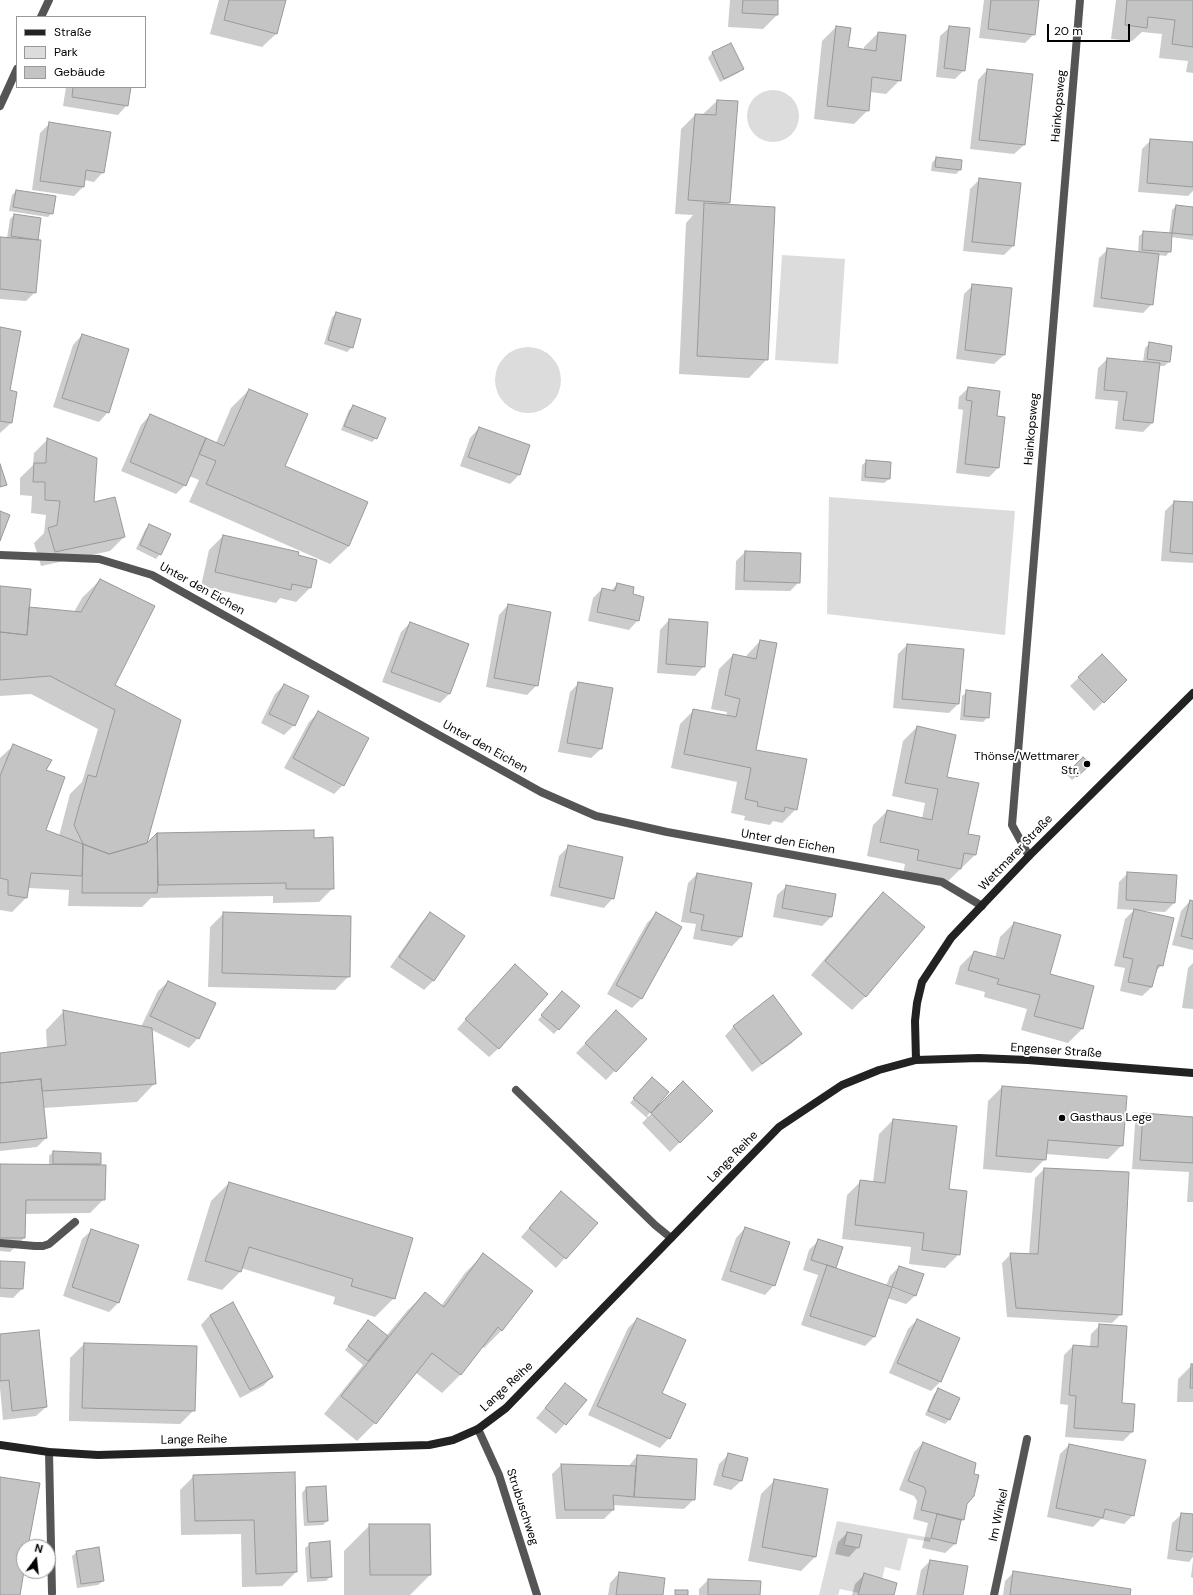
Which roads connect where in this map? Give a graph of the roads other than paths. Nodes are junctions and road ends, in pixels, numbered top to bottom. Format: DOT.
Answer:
graph roads {
  1 [pos="49,0"];
  2 [pos="1080,0"];
  3 [pos="42,16"];
  4 [pos="16,71"];
  5 [pos="0,106"];
  6 [pos="0,555"];
  7 [pos="1193,693"];
  8 [pos="1029,856"];
  9 [pos="982,906"];
  10 [pos="916,1060"];
  11 [pos="1193,1073"];
  12 [pos="516,1090"];
  13 [pos="75,1222"];
  14 [pos="670,1238"];
  15 [pos="0,1243"];
  16 [pos="478,1429"];
  17 [pos="1027,1439"];
  18 [pos="0,1445"];
  19 [pos="49,1452"];
  20 [pos="52,1593"];
  21 [pos="538,1595"];
  22 [pos="994,1595"];
  1 -- 3 [label="street"];
  2 -- 8 [label="street, Hainkopsweg"];
  4 -- 5 [label="street"];
  6 -- 9 [label="street, Unter den Eichen"];
  7 -- 8 [label="street, Wettmarer Straße"];
  8 -- 9 [label="street, Wettmarer Straße"];
  9 -- 10 [label="street, Wettmarer Straße"];
  10 -- 11 [label="street, Engenser Straße"];
  10 -- 14 [label="street, Lange Reihe"];
  12 -- 14 [label="street"];
  13 -- 15 [label="street"];
  14 -- 16 [label="street, Lange Reihe"];
  16 -- 19 [label="street, Lange Reihe"];
  16 -- 21 [label="street, Strubuschweg"];
  17 -- 22 [label="street, Im Winkel"];
  18 -- 19 [label="street, Lange Reihe"];
  19 -- 20 [label="street"];
}
